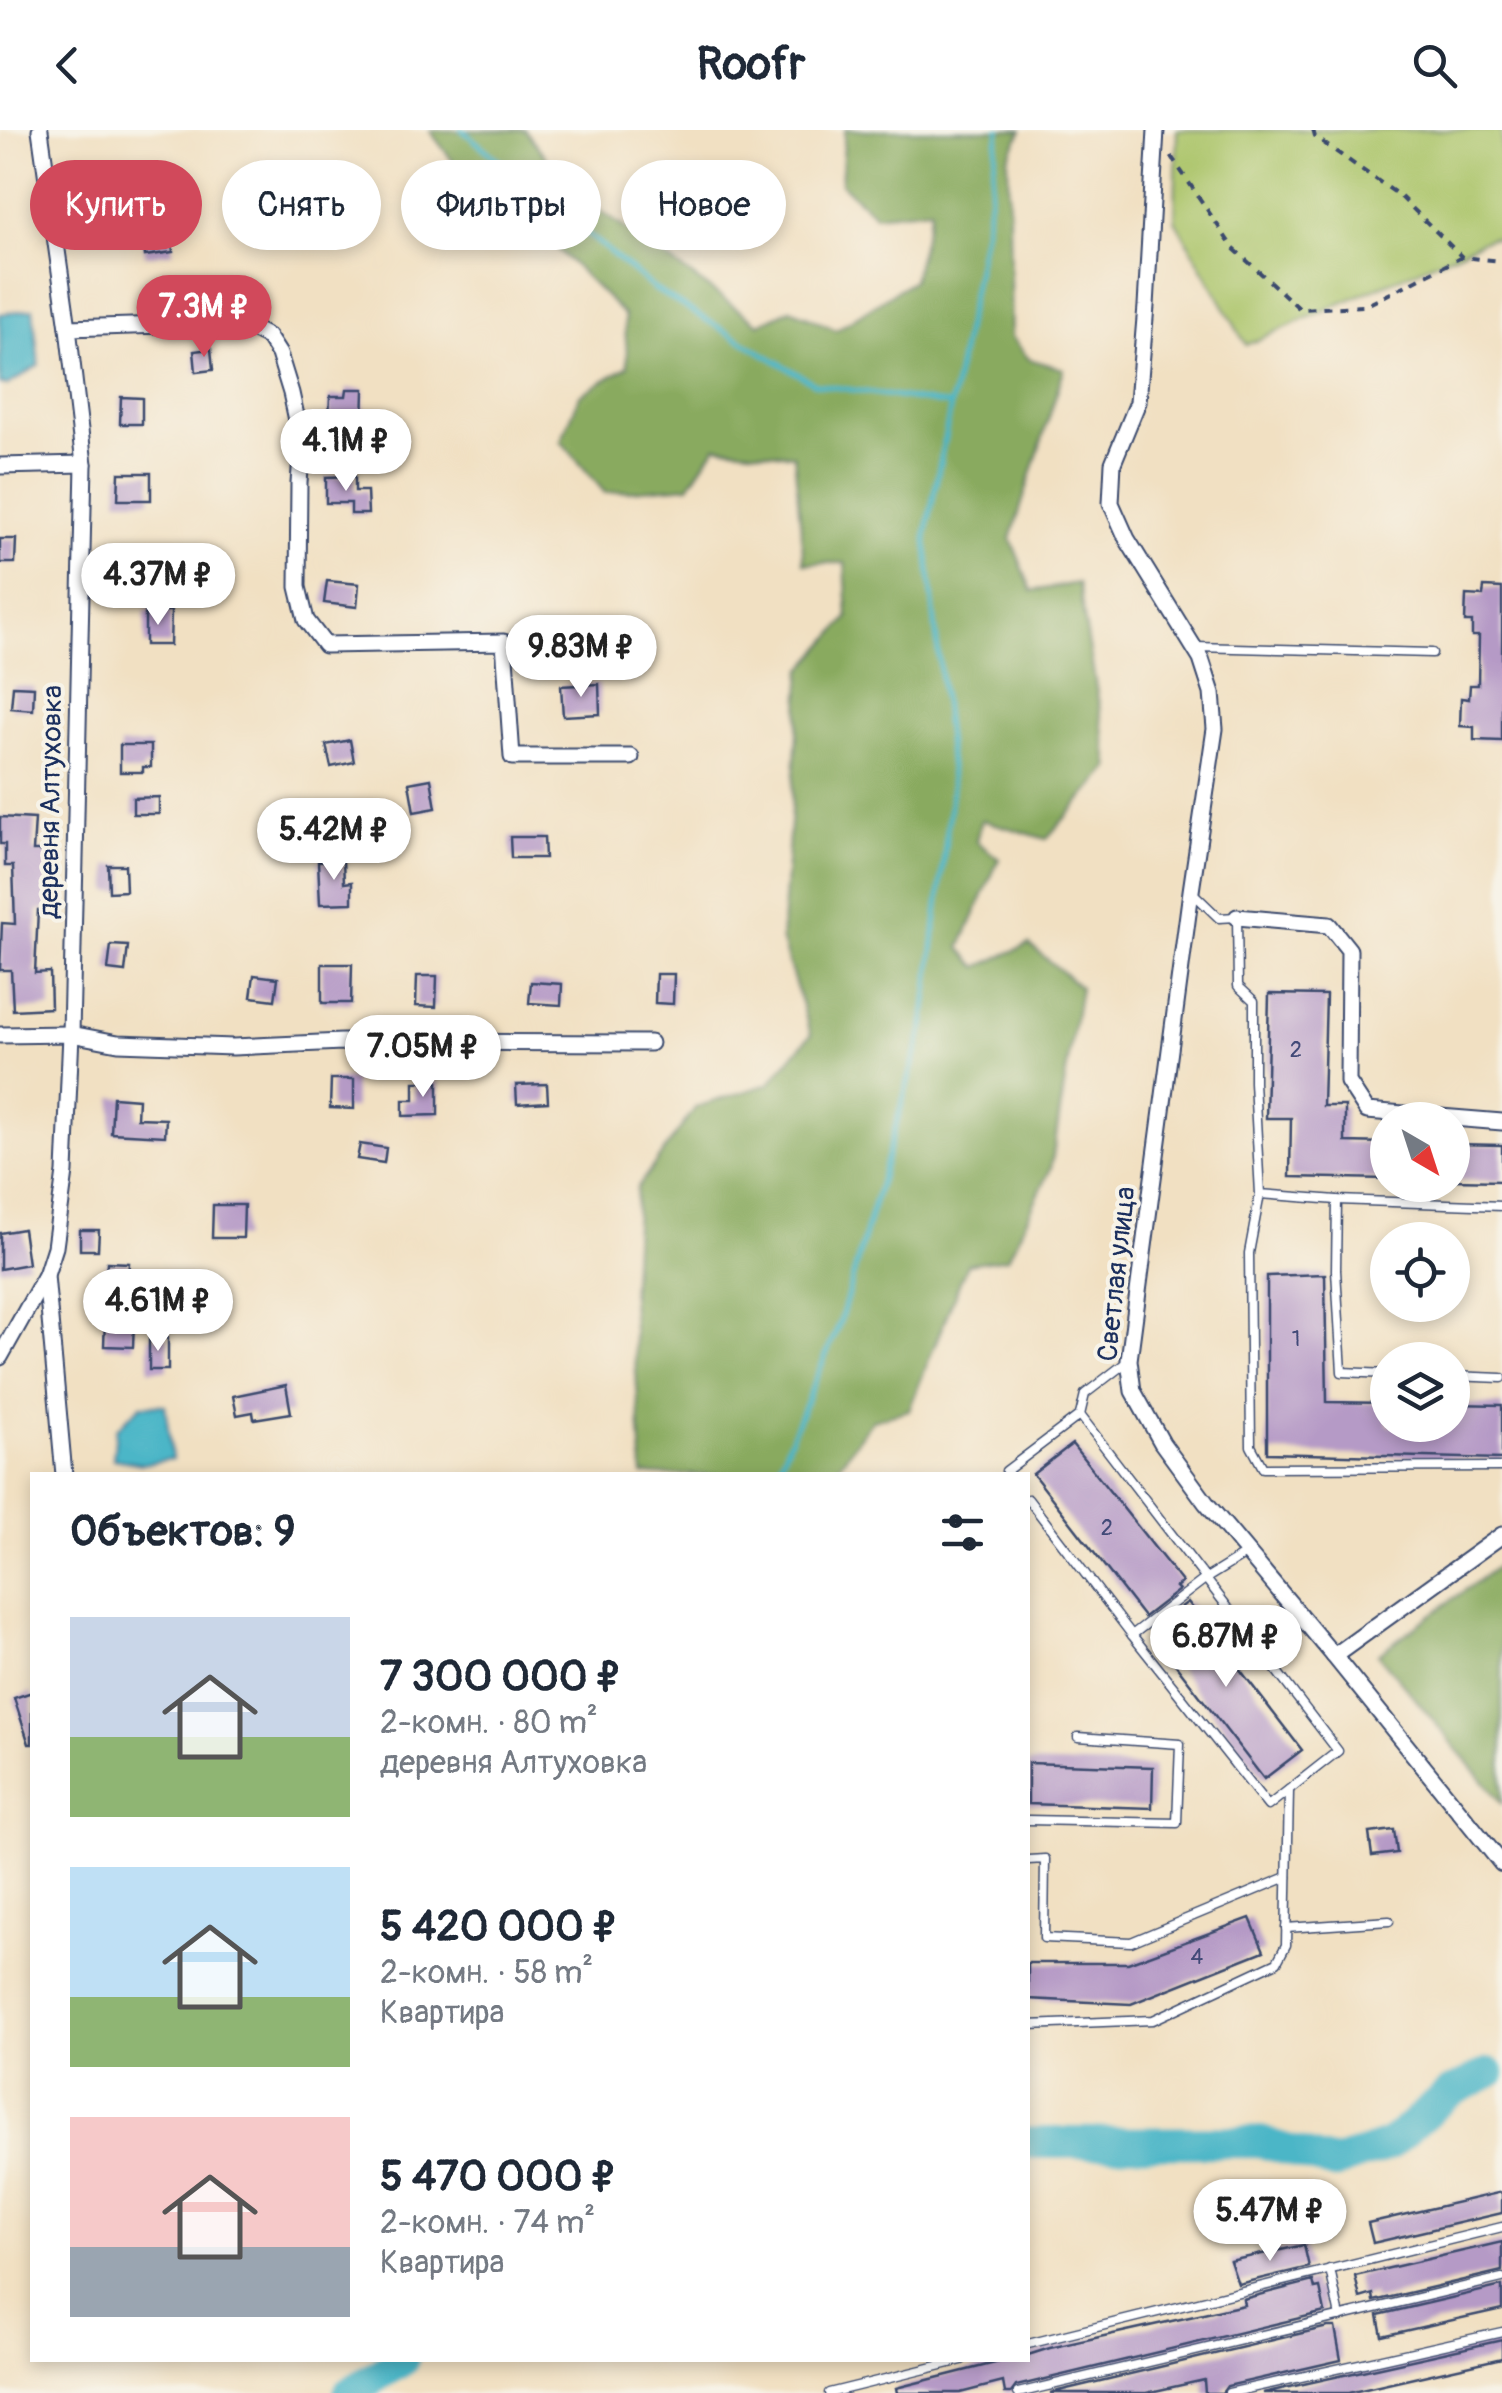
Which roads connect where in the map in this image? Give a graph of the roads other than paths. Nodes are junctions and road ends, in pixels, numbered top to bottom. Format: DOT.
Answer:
graph roads {
  1 [pos="40,130"];
  2 [pos="1156,131"];
  3 [pos="68,328"];
  4 [pos="84,464"];
  5 [pos="0,466"];
  6 [pos="1195,647"];
  7 [pos="1432,654"];
  8 [pos="632,757"];
  9 [pos="1191,892"];
  10 [pos="1237,917"];
  11 [pos="71,1034"];
  12 [pos="0,1035"];
  13 [pos="650,1043"];
  14 [pos="1502,1122"];
  15 [pos="1260,1194"];
  16 [pos="1337,1200"];
  17 [pos="1502,1206"];
  18 [pos="46,1275"];
  19 [pos="0,1357"];
  20 [pos="1128,1360"];
  21 [pos="1370,1373"];
  22 [pos="1470,1377"];
  23 [pos="1502,1378"];
  24 [pos="1080,1415"];
  25 [pos="1502,1467"];
  26 [pos="64,1472"];
  27 [pos="1009,1472"];
  28 [pos="1030,1502"];
  29 [pos="1502,1534"];
  30 [pos="1246,1554"];
  31 [pos="1205,1579"];
  32 [pos="1132,1634"];
  33 [pos="1334,1656"];
  34 [pos="1078,1737"];
  35 [pos="1289,1790"];
  36 [pos="1030,1820"];
  37 [pos="1030,1860"];
  38 [pos="1502,1864"];
  39 [pos="1287,1878"];
  40 [pos="1389,1920"];
  41 [pos="1286,1928"];
  42 [pos="1030,2025"];
  43 [pos="1502,2227"];
  44 [pos="1330,2269"];
  45 [pos="1502,2278"];
  46 [pos="1340,2316"];
  47 [pos="1502,2332"];
  48 [pos="1030,2344"];
  49 [pos="954,2362"];
  50 [pos="829,2393"];
  51 [pos="1018,2393"];
  52 [pos="1230,2393"];
  1 -- 3 [label="street, деревня Алтуховка"];
  2 -- 6 [label="street, Светлая улица"];
  3 -- 4 [label="street, деревня Алтуховка"];
  3 -- 8 [label="street"];
  4 -- 5 [label="street"];
  4 -- 11 [label="street, деревня Алтуховка"];
  6 -- 7 [label="lane"];
  6 -- 9 [label="street, Светлая улица"];
  9 -- 10 [label="lane"];
  9 -- 20 [label="street, Светлая улица"];
  10 -- 14 [label="street"];
  10 -- 15 [label="lane"];
  11 -- 12 [label="street"];
  11 -- 13 [label="street"];
  11 -- 18 [label="street, деревня Алтуховка"];
  15 -- 16 [label="lane"];
  15 -- 25 [label="lane"];
  16 -- 17 [label="lane"];
  16 -- 21 [label="lane"];
  18 -- 19 [label="street"];
  18 -- 26 [label="street, деревня Алтуховка"];
  20 -- 24 [label="lane"];
  20 -- 30 [label="street, Светлая улица"];
  22 -- 23 [label="lane"];
  24 -- 27 [label="lane"];
  24 -- 31 [label="lane"];
  28 -- 32 [label="lane"];
  29 -- 33 [label="street"];
  30 -- 31 [label="lane"];
  30 -- 33 [label="street, Светлая улица"];
  31 -- 32 [label="lane"];
  31 -- 35 [label="lane"];
  32 -- 35 [label="lane"];
  33 -- 38 [label="street, Светлая улица"];
  34 -- 36 [label="lane"];
  35 -- 39 [label="lane"];
  37 -- 39 [label="lane"];
  39 -- 41 [label="lane"];
  40 -- 41 [label="lane"];
  41 -- 42 [label="lane"];
  43 -- 44 [label="lane"];
  44 -- 46 [label="lane"];
  44 -- 48 [label="lane"];
  45 -- 46 [label="lane"];
  46 -- 51 [label="lane"];
  47 -- 52 [label="lane"];
  49 -- 50 [label="lane"];
}
